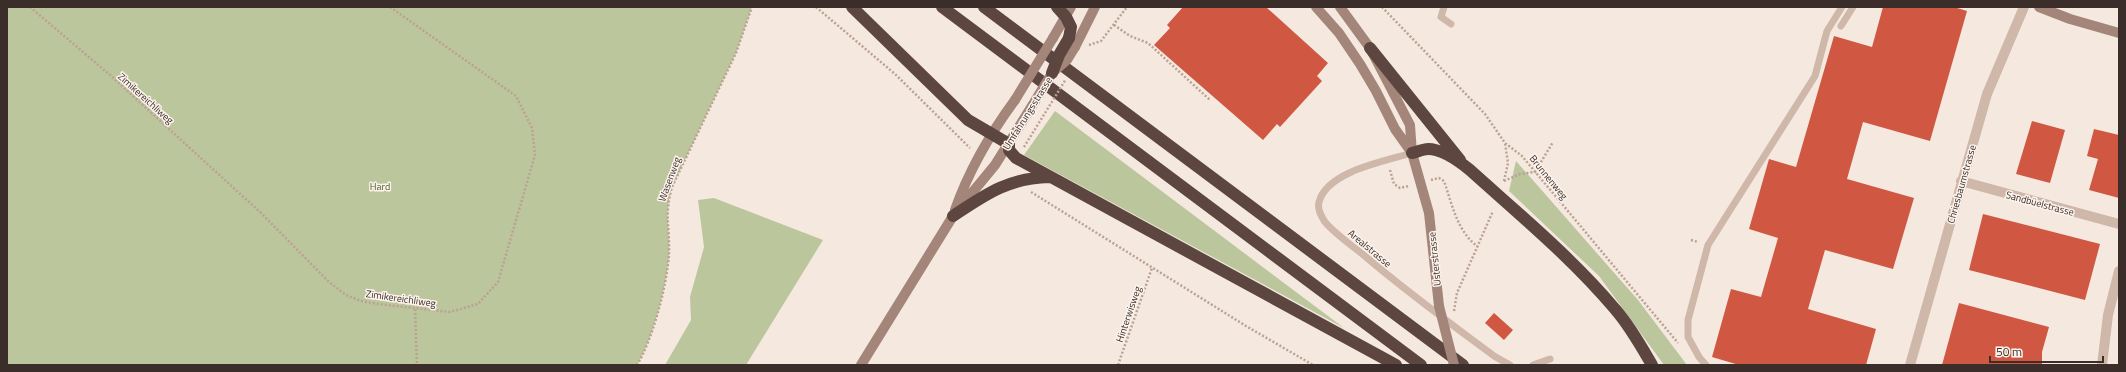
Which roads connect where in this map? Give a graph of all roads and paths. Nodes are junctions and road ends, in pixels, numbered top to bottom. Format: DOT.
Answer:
graph roads {
  1 [pos="30,7"];
  2 [pos="390,7"];
  3 [pos="752,7"];
  4 [pos="816,7"];
  5 [pos="852,7"];
  6 [pos="942,7"];
  7 [pos="984,7"];
  8 [pos="1057,7"];
  9 [pos="1095,7"];
  10 [pos="1127,7"];
  11 [pos="1316,7"];
  12 [pos="1340,7"];
  13 [pos="1382,7"];
  14 [pos="1444,7"];
  15 [pos="1842,7"];
  16 [pos="1853,7"];
  17 [pos="2024,7"];
  18 [pos="2039,7"];
  19 [pos="2060,11"];
  20 [pos="1068,12"];
  21 [pos="1451,24"];
  22 [pos="1114,25"];
  23 [pos="1841,26"];
  24 [pos="2119,33"];
  25 [pos="1072,42"];
  26 [pos="1086,48"];
  27 [pos="1370,48"];
  28 [pos="1052,73"];
  29 [pos="1068,76"];
  30 [pos="1210,100"];
  31 [pos="1044,113"];
  32 [pos="992,133"];
  33 [pos="1553,142"];
  34 [pos="1505,143"];
  35 [pos="1009,144"];
  36 [pos="1412,153"];
  37 [pos="979,157"];
  38 [pos="1464,165"];
  39 [pos="1535,172"];
  40 [pos="1050,177"];
  41 [pos="1439,178"];
  42 [pos="1961,181"];
  43 [pos="1028,190"];
  44 [pos="1493,211"];
  45 [pos="953,216"];
  46 [pos="2119,224"];
  47 [pos="1477,246"];
  48 [pos="1152,268"];
  49 [pos="2119,271"];
  50 [pos="415,309"];
  51 [pos="1454,319"];
  52 [pos="1682,348"];
  53 [pos="1550,359"];
  54 [pos="417,365"];
  55 [pos="636,365"];
  56 [pos="861,365"];
  57 [pos="1118,365"];
  58 [pos="1313,365"];
  59 [pos="1396,365"];
  60 [pos="1421,365"];
  61 [pos="1454,365"];
  62 [pos="1463,365"];
  63 [pos="1510,365"];
  64 [pos="1533,365"];
  65 [pos="1652,365"];
  66 [pos="1706,365"];
  67 [pos="1910,365"];
  68 [pos="2102,365"];
  1 -- 50 [label="path, Zimikereichliweg"];
  2 -- 50 [label="path, Zimikereichliweg"];
  3 -- 55 [label="path, Wasenweg"];
  4 -- 37 [label="path"];
  5 -- 32 [label="highway"];
  6 -- 60 [label="highway"];
  7 -- 62 [label="highway"];
  8 -- 20 [label="highway"];
  9 -- 25 [label="main road"];
  10 -- 22 [label="path"];
  11 -- 36 [label="main road, Usterstrasse"];
  12 -- 27 [label="main road, Usterstrasse"];
  13 -- 34 [label="path, Brunnenweg"];
  14 -- 21 [label="lane"];
  15 -- 66 [label="lane"];
  16 -- 23 [label="lane"];
  17 -- 42 [label="street, Chriesbaumstrasse"];
  18 -- 19 [label="main road"];
  19 -- 24 [label="main road"];
  20 -- 25 [label="highway"];
  20 -- 32 [label="main road, Umfahrungsstrasse, bridge"];
  22 -- 26 [label="path"];
  22 -- 30 [label="path"];
  25 -- 28 [label="highway, bridge"];
  27 -- 36 [label="main road, Usterstrasse"];
  27 -- 38 [label="highway"];
  28 -- 35 [label="main road, Umfahrungsstrasse, bridge"];
  29 -- 31 [label="path, bridge"];
  32 -- 35 [label="highway"];
  32 -- 37 [label="main road, Umfahrungsstrasse"];
  33 -- 39 [label="path"];
  34 -- 39 [label="path, Brunnenweg"];
  34 -- 39 [label="path"];
  35 -- 40 [label="highway"];
  35 -- 45 [label="main road, Umfahrungsstrasse"];
  36 -- 38 [label="highway"];
  36 -- 61 [label="main road, Usterstrasse, bridge"];
  36 -- 63 [label="lane, Arealstrasse"];
  37 -- 45 [label="main road, Umfahrungsstrasse"];
  38 -- 65 [label="highway"];
  39 -- 52 [label="path, Brunnenweg"];
  40 -- 45 [label="highway"];
  40 -- 59 [label="highway"];
  41 -- 47 [label="path"];
  42 -- 46 [label="street, Sandbüelstrasse"];
  42 -- 67 [label="street, Chriesbaumstrasse"];
  43 -- 48 [label="path"];
  44 -- 47 [label="path"];
  45 -- 56 [label="main road, Umfahrungsstrasse"];
  47 -- 51 [label="path"];
  48 -- 57 [label="path, Hinterwisweg"];
  48 -- 58 [label="path"];
  49 -- 68 [label="street"];
  50 -- 54 [label="path"];
  53 -- 64 [label="lane"];
}
